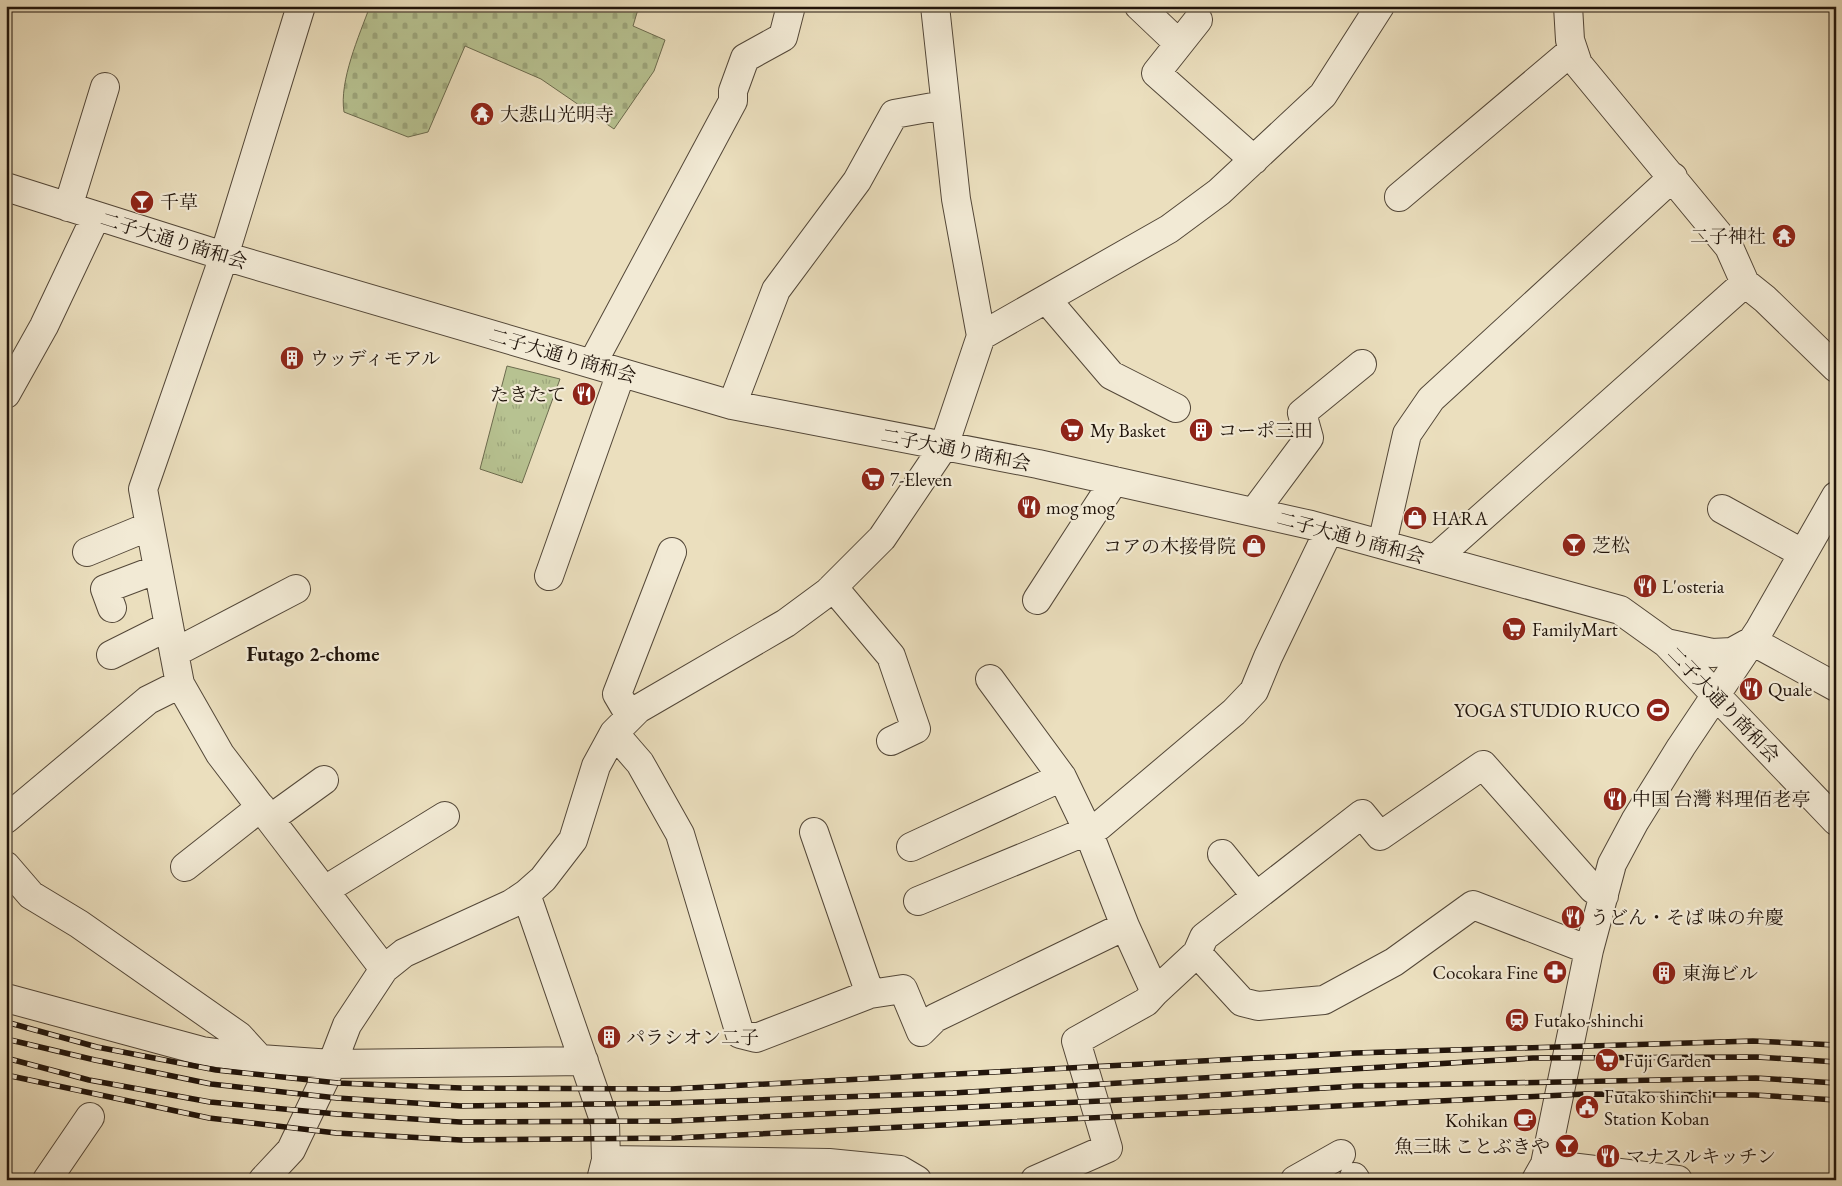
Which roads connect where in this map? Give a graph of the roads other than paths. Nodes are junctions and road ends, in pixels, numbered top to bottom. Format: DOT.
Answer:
graph roads {
  1 [pos="301,6"];
  2 [pos="791,6"];
  3 [pos="935,6"];
  4 [pos="1139,6"];
  5 [pos="1380,6"];
  6 [pos="1568,6"];
  7 [pos="1198,20"];
  8 [pos="1179,44"];
  9 [pos="1573,50"];
  10 [pos="105,87"];
  11 [pos="944,105"];
  12 [pos="1254,160"];
  13 [pos="1673,177"];
  14 [pos="6,188"];
  15 [pos="1399,196"];
  16 [pos="68,207"];
  17 [pos="96,216"];
  18 [pos="224,256"];
  19 [pos="1745,283"];
  20 [pos="1047,300"];
  21 [pos="981,336"];
  22 [pos="592,364"];
  23 [pos="1362,364"];
  24 [pos="1836,368"];
  25 [pos="621,373"];
  26 [pos="6,394"];
  27 [pos="732,406"];
  28 [pos="1176,408"];
  29 [pos="944,446"];
  30 [pos="1114,482"];
  31 [pos="1836,496"];
  32 [pos="1722,509"];
  33 [pos="1254,512"];
  34 [pos="150,526"];
  35 [pos="1329,530"];
  36 [pos="1382,544"];
  37 [pos="87,552"];
  38 [pos="672,552"];
  39 [pos="1802,553"];
  40 [pos="1435,559"];
  41 [pos="158,569"];
  42 [pos="548,576"];
  43 [pos="833,587"];
  44 [pos="296,589"];
  45 [pos="1037,600"];
  46 [pos="112,608"];
  47 [pos="169,626"];
  48 [pos="1752,641"];
  49 [pos="1666,643"];
  50 [pos="174,653"];
  51 [pos="112,654"];
  52 [pos="990,680"];
  53 [pos="180,684"];
  54 [pos="1836,687"];
  55 [pos="1716,695"];
  56 [pos="622,724"];
  57 [pos="891,741"];
  58 [pos="1062,777"];
  59 [pos="324,780"];
  60 [pos="265,813"];
  61 [pos="445,816"];
  62 [pos="6,819"];
  63 [pos="1836,821"];
  64 [pos="1088,831"];
  65 [pos="814,832"];
  66 [pos="911,847"];
  67 [pos="1222,854"];
  68 [pos="6,866"];
  69 [pos="185,866"];
  70 [pos="325,890"];
  71 [pos="526,894"];
  72 [pos="1256,896"];
  73 [pos="1604,896"];
  74 [pos="918,901"];
  75 [pos="1125,926"];
  76 [pos="1589,950"];
  77 [pos="1197,953"];
  78 [pos="384,969"];
  79 [pos="1155,992"];
  80 [pos="870,994"];
  81 [pos="6,998"];
  82 [pos="260,1059"];
  83 [pos="584,1061"];
  84 [pos="332,1064"];
  85 [pos="90,1117"];
  86 [pos="1341,1154"];
  87 [pos="603,1170"];
  88 [pos="1541,1172"];
  89 [pos="47,1180"];
  90 [pos="263,1180"];
  91 [pos="917,1180"];
  92 [pos="1035,1180"];
  93 [pos="1295,1180"];
  94 [pos="1678,1180"];
  1 -- 18 [label="street"];
  2 -- 22 [label="street"];
  3 -- 11 [label="street"];
  4 -- 8 [label="street"];
  5 -- 12 [label="street"];
  6 -- 9 [label="street"];
  7 -- 8 [label="street"];
  8 -- 12 [label="street"];
  9 -- 13 [label="street"];
  9 -- 15 [label="street"];
  10 -- 16 [label="street"];
  11 -- 21 [label="street"];
  11 -- 27 [label="street"];
  12 -- 20 [label="street"];
  13 -- 19 [label="street"];
  13 -- 36 [label="street"];
  14 -- 16 [label="street, 二子大通り商和会"];
  16 -- 17 [label="street, 二子大通り商和会"];
  17 -- 18 [label="street, 二子大通り商和会"];
  17 -- 26 [label="street"];
  18 -- 22 [label="street, 二子大通り商和会"];
  18 -- 34 [label="street"];
  19 -- 24 [label="street"];
  19 -- 40 [label="street"];
  20 -- 21 [label="street"];
  20 -- 28 [label="street"];
  21 -- 29 [label="street"];
  22 -- 25 [label="street, 二子大通り商和会"];
  23 -- 33 [label="street"];
  25 -- 27 [label="street, 二子大通り商和会"];
  25 -- 42 [label="street"];
  27 -- 29 [label="street, 二子大通り商和会"];
  29 -- 30 [label="street, 二子大通り商和会"];
  29 -- 43 [label="street"];
  30 -- 33 [label="street, 二子大通り商和会"];
  30 -- 45 [label="street"];
  31 -- 39 [label="street"];
  32 -- 39 [label="street"];
  33 -- 35 [label="street, 二子大通り商和会"];
  34 -- 37 [label="street"];
  34 -- 41 [label="street"];
  35 -- 36 [label="street, 二子大通り商和会"];
  35 -- 64 [label="street"];
  36 -- 40 [label="street, 二子大通り商和会"];
  38 -- 56 [label="street"];
  39 -- 48 [label="street"];
  40 -- 49 [label="street, 二子大通り商和会"];
  41 -- 46 [label="street"];
  41 -- 47 [label="street"];
  43 -- 56 [label="street"];
  43 -- 57 [label="street"];
  44 -- 50 [label="street"];
  47 -- 50 [label="street"];
  47 -- 51 [label="street"];
  48 -- 49 [label="street"];
  48 -- 54 [label="street"];
  48 -- 55 [label="street"];
  49 -- 55 [label="street, 二子大通り商和会"];
  50 -- 53 [label="street"];
  52 -- 58 [label="street"];
  53 -- 60 [label="street"];
  53 -- 62 [label="street"];
  55 -- 63 [label="street, 二子大通り商和会"];
  55 -- 73 [label="street"];
  56 -- 71 [label="street"];
  56 -- 80 [label="street"];
  58 -- 64 [label="street"];
  58 -- 66 [label="street"];
  59 -- 60 [label="street"];
  60 -- 69 [label="street"];
  60 -- 70 [label="street"];
  61 -- 70 [label="street"];
  64 -- 74 [label="street"];
  64 -- 75 [label="street"];
  65 -- 80 [label="street"];
  67 -- 72 [label="street"];
  68 -- 82 [label="street"];
  70 -- 78 [label="street"];
  71 -- 78 [label="street"];
  71 -- 83 [label="street"];
  72 -- 73 [label="street"];
  72 -- 77 [label="street"];
  73 -- 76 [label="street"];
  75 -- 79 [label="street"];
  75 -- 80 [label="street"];
  76 -- 77 [label="street"];
  76 -- 88 [label="street"];
  77 -- 79 [label="street"];
  78 -- 84 [label="street"];
  79 -- 92 [label="street"];
  81 -- 82 [label="street"];
  82 -- 84 [label="street"];
  83 -- 84 [label="street"];
  83 -- 87 [label="street"];
  84 -- 90 [label="street"];
  85 -- 89 [label="street"];
  86 -- 93 [label="street"];
  87 -- 91 [label="street"];
  88 -- 94 [label="street"];
}
